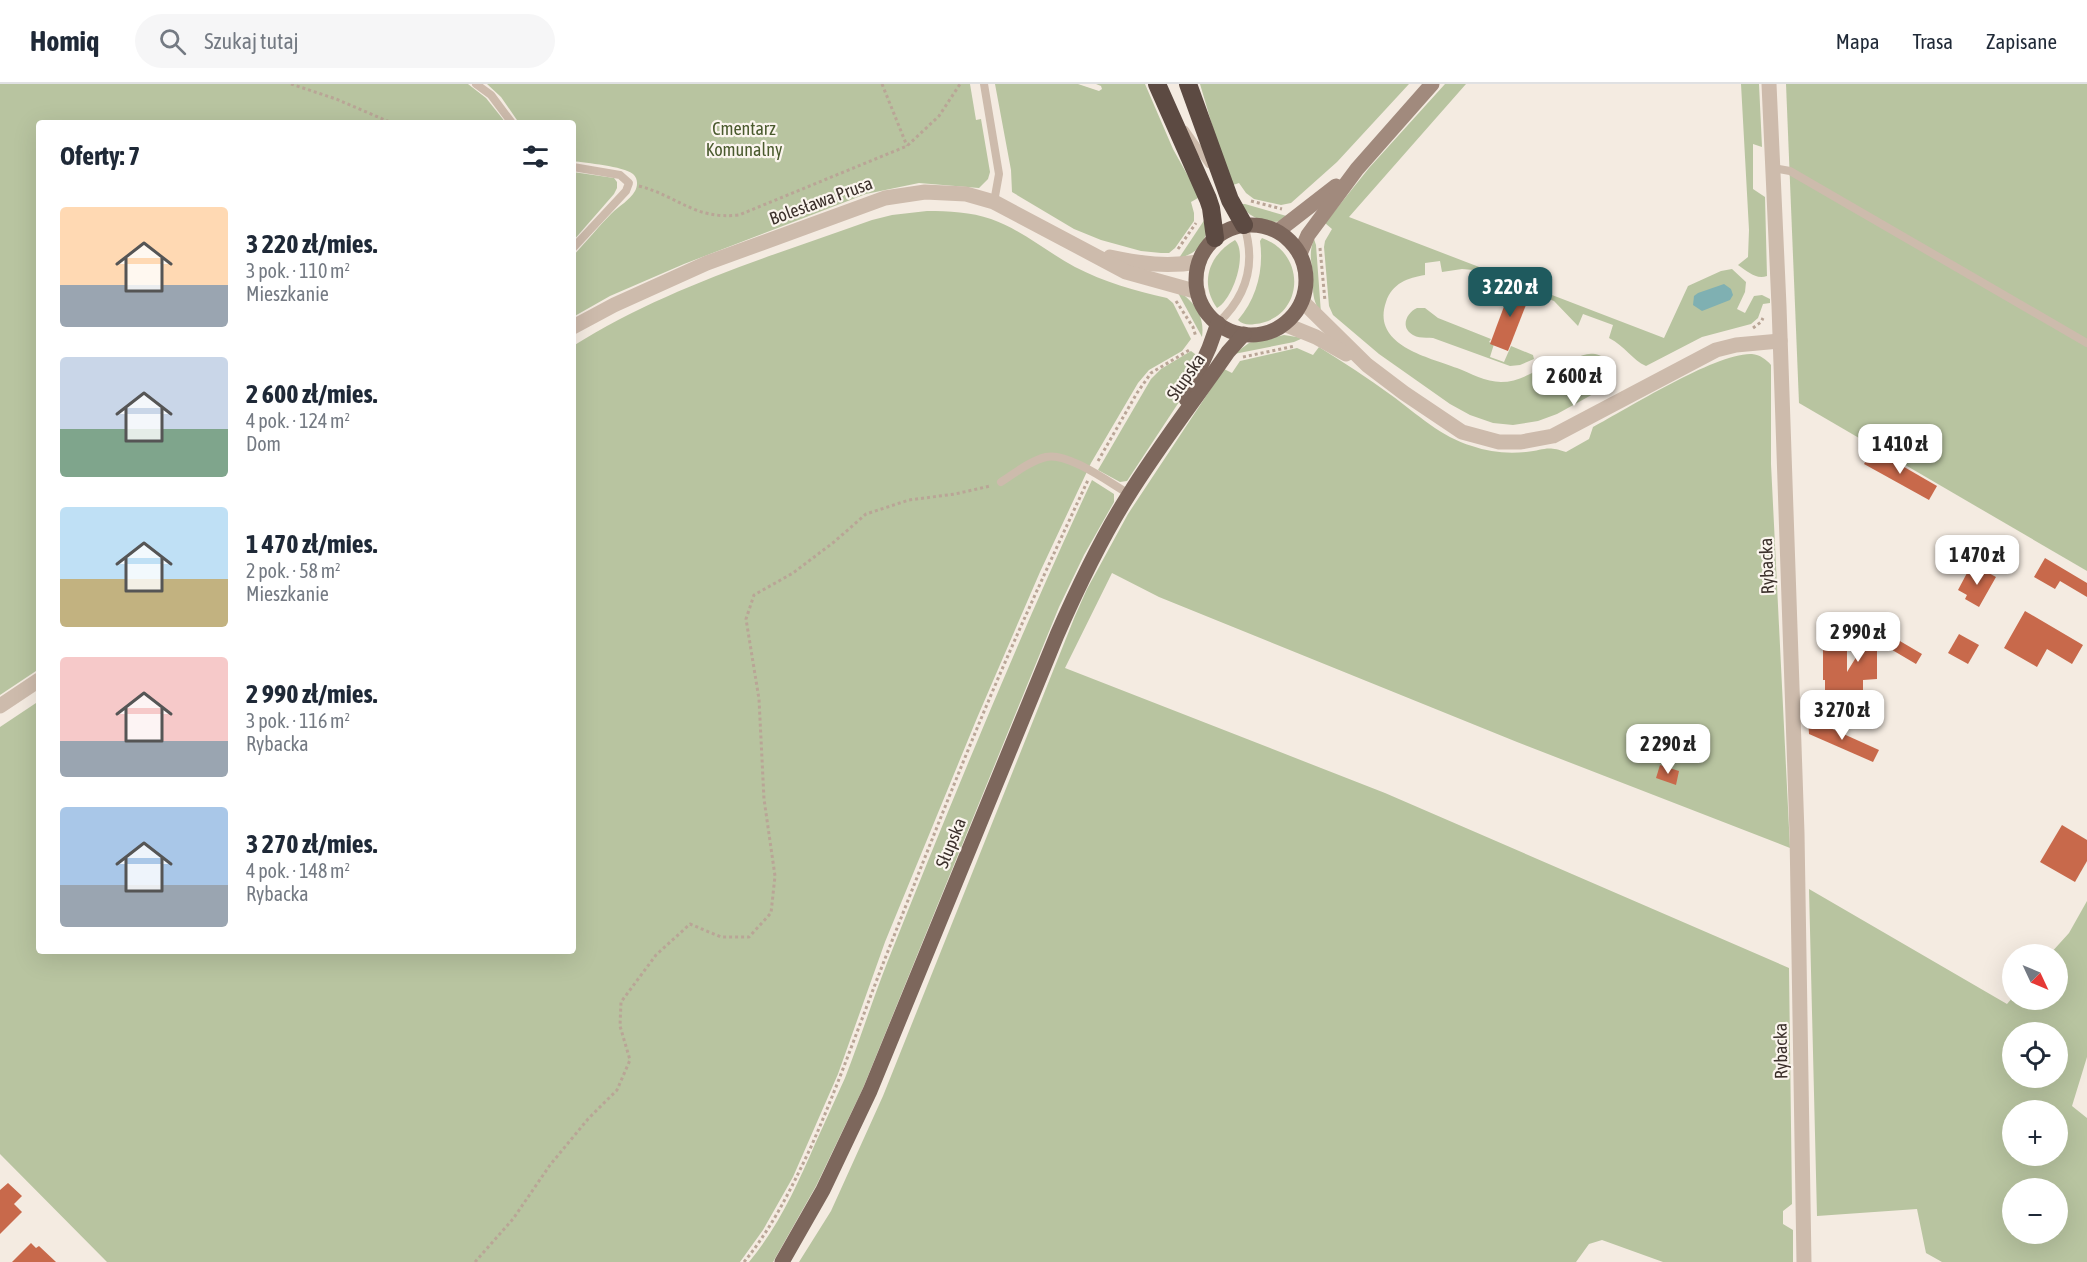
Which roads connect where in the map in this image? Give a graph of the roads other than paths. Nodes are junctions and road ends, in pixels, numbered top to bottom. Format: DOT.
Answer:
graph roads {
  1 [pos="476,84"];
  2 [pos="984,84"];
  3 [pos="1188,84"];
  4 [pos="1432,84"];
  5 [pos="1769,84"];
  6 [pos="1160,90"];
  7 [pos="510,120"];
  8 [pos="576,168"];
  9 [pos="1773,168"];
  10 [pos="1357,169"];
  11 [pos="1227,193"];
  12 [pos="994,202"];
  13 [pos="1244,225"];
  14 [pos="1278,231"];
  15 [pos="1215,238"];
  16 [pos="576,245"];
  17 [pos="1086,252"];
  18 [pos="1300,254"];
  19 [pos="1199,262"];
  20 [pos="1198,292"];
  21 [pos="1302,301"];
  22 [pos="1218,323"];
  23 [pos="1284,324"];
  24 [pos="576,325"];
  25 [pos="1244,334"];
  26 [pos="1780,341"];
  27 [pos="2087,343"];
  28 [pos="1367,365"];
  29 [pos="1163,444"];
  30 [pos="1001,482"];
  31 [pos="1129,494"];
  32 [pos="36,682"];
  33 [pos="0,706"];
  34 [pos="782,1262"];
  35 [pos="1804,1262"];
  1 -- 7 [label="lane"];
  2 -- 12 [label="lane"];
  3 -- 11 [label="highway"];
  4 -- 10 [label="main road"];
  5 -- 9 [label="street, Rybacka"];
  6 -- 11 [label="lane"];
  6 -- 15 [label="highway"];
  8 -- 16 [label="lane"];
  9 -- 26 [label="street, Rybacka"];
  9 -- 27 [label="lane"];
  10 -- 14 [label="main road"];
  10 -- 18 [label="main road"];
  11 -- 13 [label="highway"];
  12 -- 17 [label="street, Bolesława Prusa"];
  12 -- 24 [label="street, Bolesława Prusa"];
  13 -- 14 [label="main road"];
  13 -- 15 [label="main road"];
  13 -- 22 [label="lane"];
  14 -- 18 [label="main road"];
  15 -- 19 [label="main road"];
  17 -- 19 [label="street, Bolesława Prusa"];
  17 -- 20 [label="street, Bolesława Prusa"];
  18 -- 21 [label="main road"];
  19 -- 20 [label="main road"];
  20 -- 22 [label="main road"];
  21 -- 23 [label="main road"];
  21 -- 28 [label="street"];
  22 -- 25 [label="main road"];
  22 -- 29 [label="main road, Słupska"];
  23 -- 25 [label="main road"];
  23 -- 28 [label="street"];
  25 -- 29 [label="main road, Słupska"];
  26 -- 28 [label="street"];
  26 -- 35 [label="street, Rybacka"];
  29 -- 31 [label="main road, Słupska"];
  30 -- 31 [label="lane"];
  31 -- 34 [label="main road, Słupska"];
  32 -- 33 [label="street"];
}
